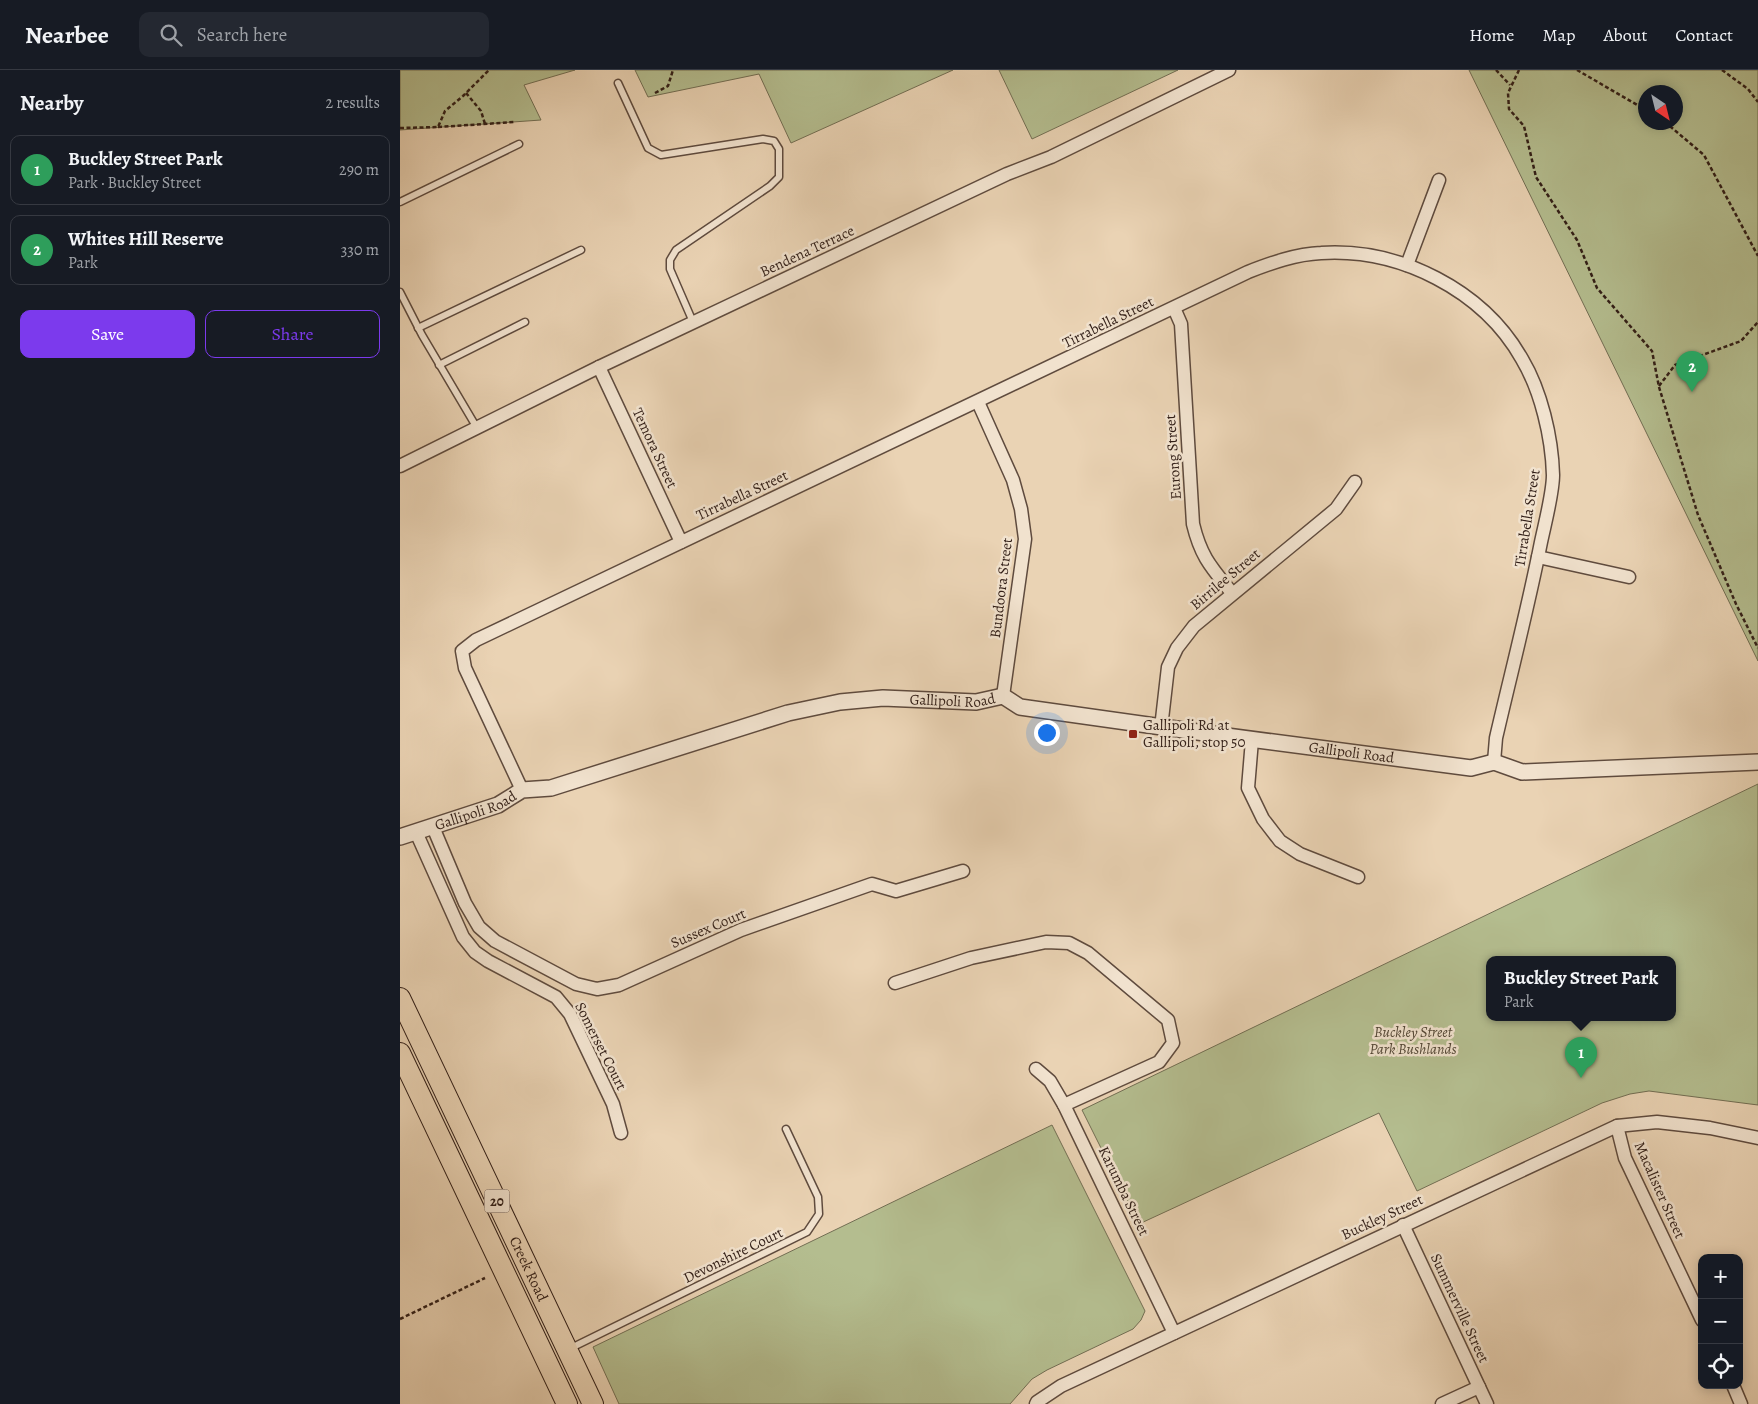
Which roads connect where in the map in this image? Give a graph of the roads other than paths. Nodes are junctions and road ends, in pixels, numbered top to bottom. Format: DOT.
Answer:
graph roads {
  1 [pos="1229,70"];
  2 [pos="618,83"];
  3 [pos="519,144"];
  4 [pos="1440,180"];
  5 [pos="400,202"];
  6 [pos="581,250"];
  7 [pos="1407,265"];
  8 [pos="400,292"];
  9 [pos="1174,308"];
  10 [pos="525,322"];
  11 [pos="693,322"];
  12 [pos="418,328"];
  13 [pos="439,364"];
  14 [pos="599,367"];
  15 [pos="978,402"];
  16 [pos="477,428"];
  17 [pos="400,466"];
  18 [pos="1355,482"];
  19 [pos="681,542"];
  20 [pos="1538,556"];
  21 [pos="1629,577"];
  22 [pos="1232,593"];
  23 [pos="1003,696"];
  24 [pos="1161,728"];
  25 [pos="1252,740"];
  26 [pos="1494,762"];
  27 [pos="1758,762"];
  28 [pos="522,790"];
  29 [pos="433,827"];
  30 [pos="416,832"];
  31 [pos="400,838"];
  32 [pos="963,871"];
  33 [pos="1358,877"];
  34 [pos="478,927"];
  35 [pos="463,936"];
  36 [pos="895,983"];
  37 [pos="400,998"];
  38 [pos="400,1053"];
  39 [pos="1036,1069"];
  40 [pos="1064,1105"];
  41 [pos="1617,1126"];
  42 [pos="786,1129"];
  43 [pos="621,1132"];
  44 [pos="1758,1138"];
  45 [pos="1403,1225"];
  46 [pos="1698,1312"];
  47 [pos="1174,1334"];
  48 [pos="568,1350"];
  49 [pos="1479,1386"];
  50 [pos="1734,1389"];
  51 [pos="567,1404"];
  52 [pos="593,1404"];
  53 [pos="1036,1404"];
  54 [pos="1442,1404"];
  55 [pos="1487,1404"];
  56 [pos="1741,1404"];
  1 -- 11 [label="street, Bendena Terrace"];
  2 -- 11 [label="lane"];
  3 -- 5 [label="lane"];
  4 -- 7 [label="street"];
  6 -- 12 [label="lane"];
  7 -- 9 [label="street, Tirrabella Street"];
  7 -- 20 [label="street, Tirrabella Street"];
  8 -- 12 [label="lane"];
  9 -- 15 [label="street, Tirrabella Street"];
  9 -- 22 [label="street, Eurong Street"];
  10 -- 13 [label="lane"];
  11 -- 14 [label="street, Bendena Terrace"];
  12 -- 13 [label="lane"];
  13 -- 16 [label="lane"];
  14 -- 16 [label="street, Bendena Terrace"];
  14 -- 19 [label="street, Temora Street"];
  15 -- 19 [label="street, Tirrabella Street"];
  15 -- 23 [label="street, Bundoora Street"];
  16 -- 17 [label="street, Bendena Terrace"];
  18 -- 22 [label="street, Birrilee Street"];
  19 -- 28 [label="street, Tirrabella Street"];
  20 -- 21 [label="street"];
  20 -- 26 [label="street, Tirrabella Street"];
  22 -- 24 [label="street, Birrilee Street"];
  23 -- 24 [label="street, Gallipoli Road"];
  23 -- 28 [label="street, Gallipoli Road"];
  24 -- 25 [label="street, Gallipoli Road"];
  25 -- 26 [label="street, Gallipoli Road"];
  25 -- 33 [label="street"];
  26 -- 27 [label="street"];
  28 -- 29 [label="street, Gallipoli Road"];
  29 -- 30 [label="street, Gallipoli Road"];
  29 -- 34 [label="street, Sussex Court"];
  30 -- 31 [label="street, Gallipoli Road"];
  30 -- 35 [label="street"];
  32 -- 34 [label="street, Sussex Court"];
  34 -- 35 [label="street"];
  35 -- 43 [label="street, Somerset Court"];
  36 -- 40 [label="street"];
  37 -- 48 [label="main road, Creek Road / 20"];
  38 -- 51 [label="main road, Creek Road / 20"];
  39 -- 40 [label="street, Karumba Street"];
  40 -- 47 [label="street, Karumba Street"];
  41 -- 44 [label="street, Buckley Street"];
  41 -- 45 [label="street, Buckley Street"];
  41 -- 46 [label="street, Macalister Street"];
  42 -- 48 [label="lane, Devonshire Court"];
  45 -- 47 [label="street, Buckley Street"];
  45 -- 49 [label="street, Summerville Street"];
  47 -- 53 [label="street, Buckley Street"];
  48 -- 52 [label="main road, Creek Road / 20"];
  49 -- 54 [label="street"];
  49 -- 55 [label="street, Summerville Street"];
  50 -- 56 [label="street"];
}
